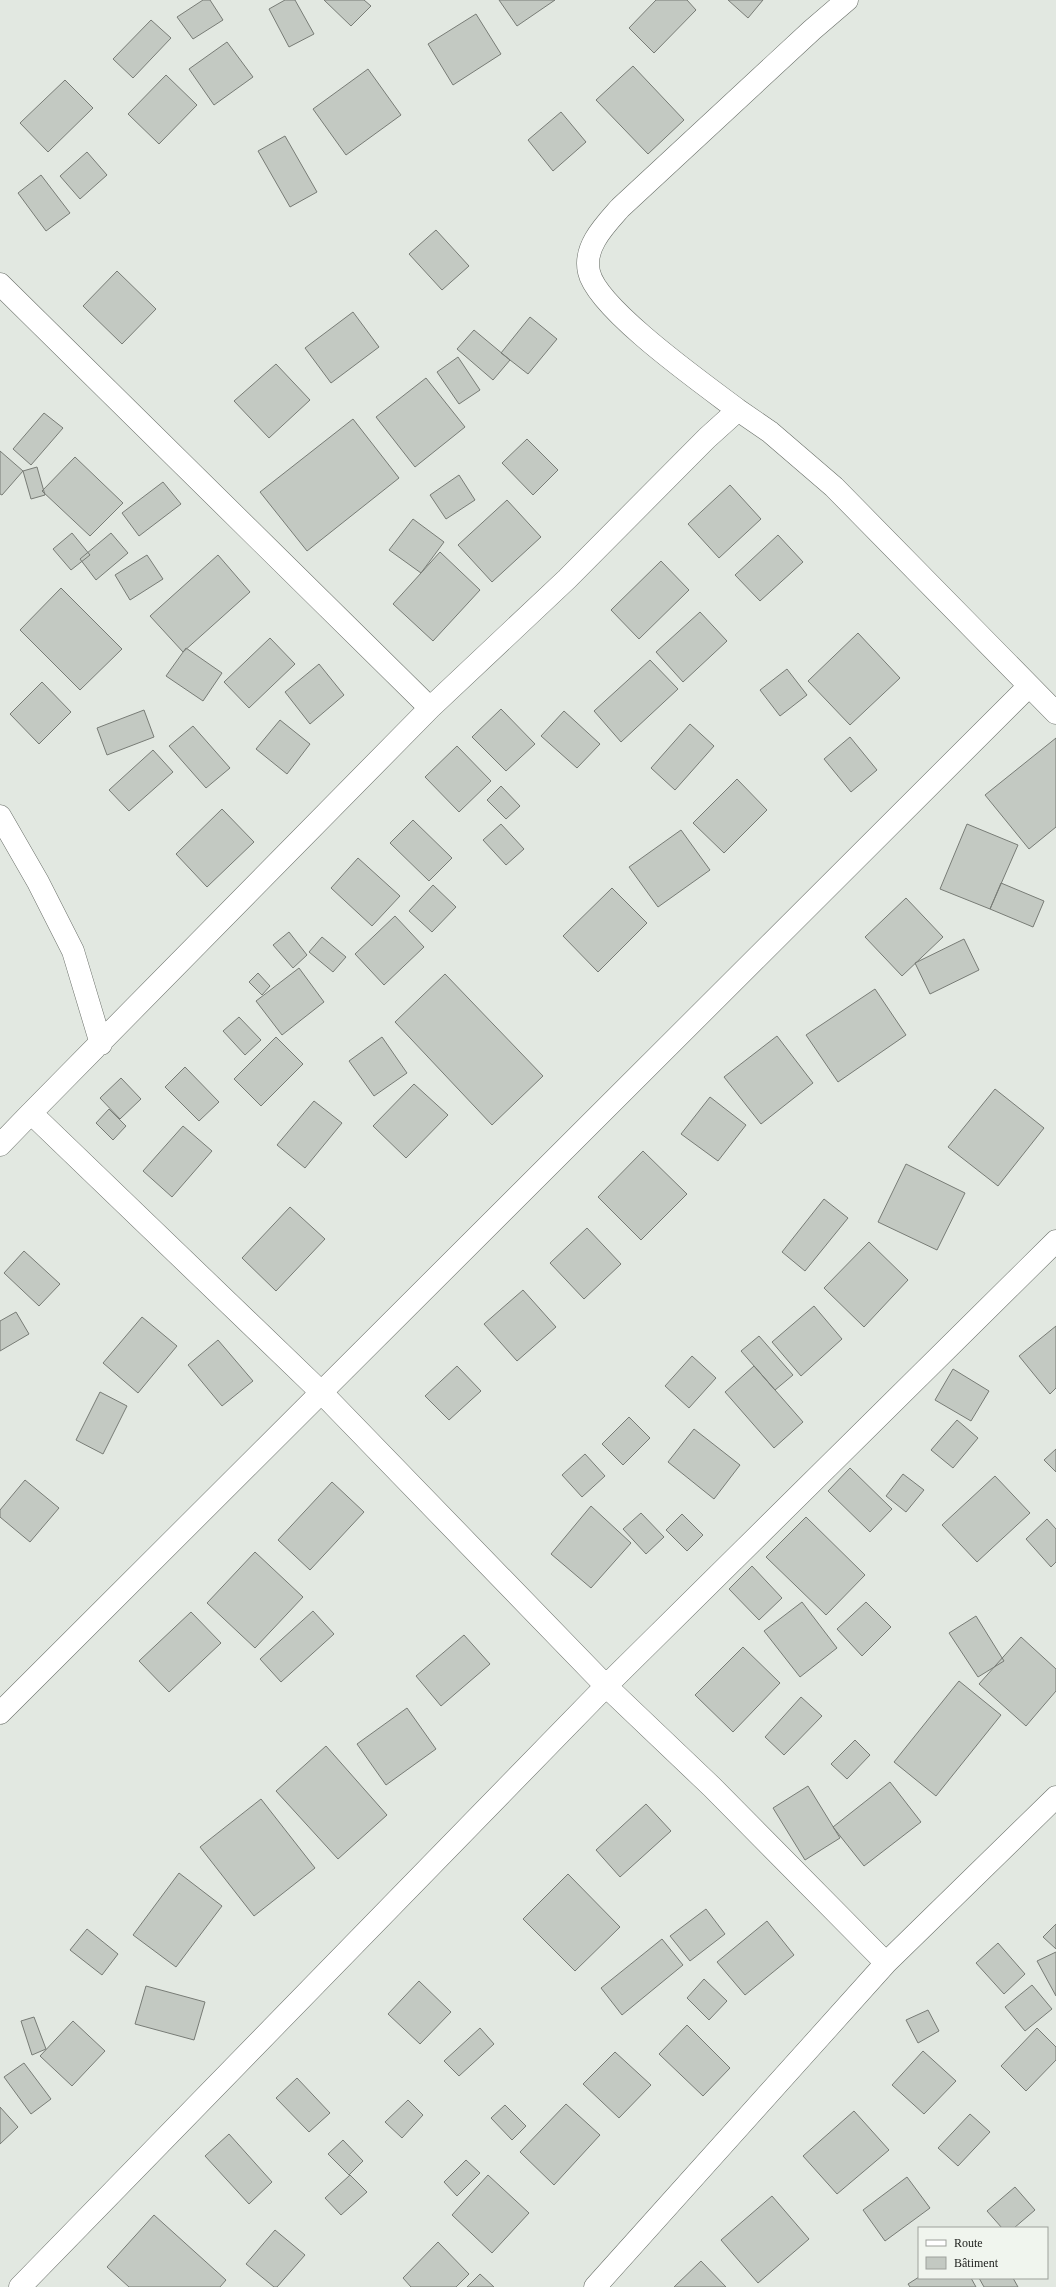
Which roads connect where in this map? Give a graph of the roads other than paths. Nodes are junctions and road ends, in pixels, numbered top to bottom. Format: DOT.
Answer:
graph roads {
  1 [pos="847,0"];
  2 [pos="0,284"];
  3 [pos="738,410"];
  4 [pos="1029,686"];
  5 [pos="430,708"];
  6 [pos="1056,714"];
  7 [pos="0,816"];
  8 [pos="101,1044"];
  9 [pos="31,1113"];
  10 [pos="0,1145"];
  11 [pos="1056,1241"];
  12 [pos="322,1393"];
  13 [pos="606,1686"];
  14 [pos="0,1713"];
  15 [pos="1056,1797"];
  16 [pos="886,1962"];
  17 [pos="20,2287"];
  18 [pos="595,2287"];
  1 -- 3 [label="street"];
  2 -- 5 [label="street"];
  3 -- 4 [label="street"];
  3 -- 5 [label="street"];
  4 -- 6 [label="street"];
  4 -- 12 [label="street"];
  5 -- 8 [label="street"];
  7 -- 8 [label="street"];
  8 -- 9 [label="street"];
  9 -- 10 [label="street"];
  9 -- 12 [label="street"];
  11 -- 13 [label="street"];
  12 -- 13 [label="street"];
  12 -- 14 [label="street"];
  13 -- 16 [label="street"];
  13 -- 17 [label="street"];
  15 -- 16 [label="street"];
  16 -- 18 [label="street"];
}
